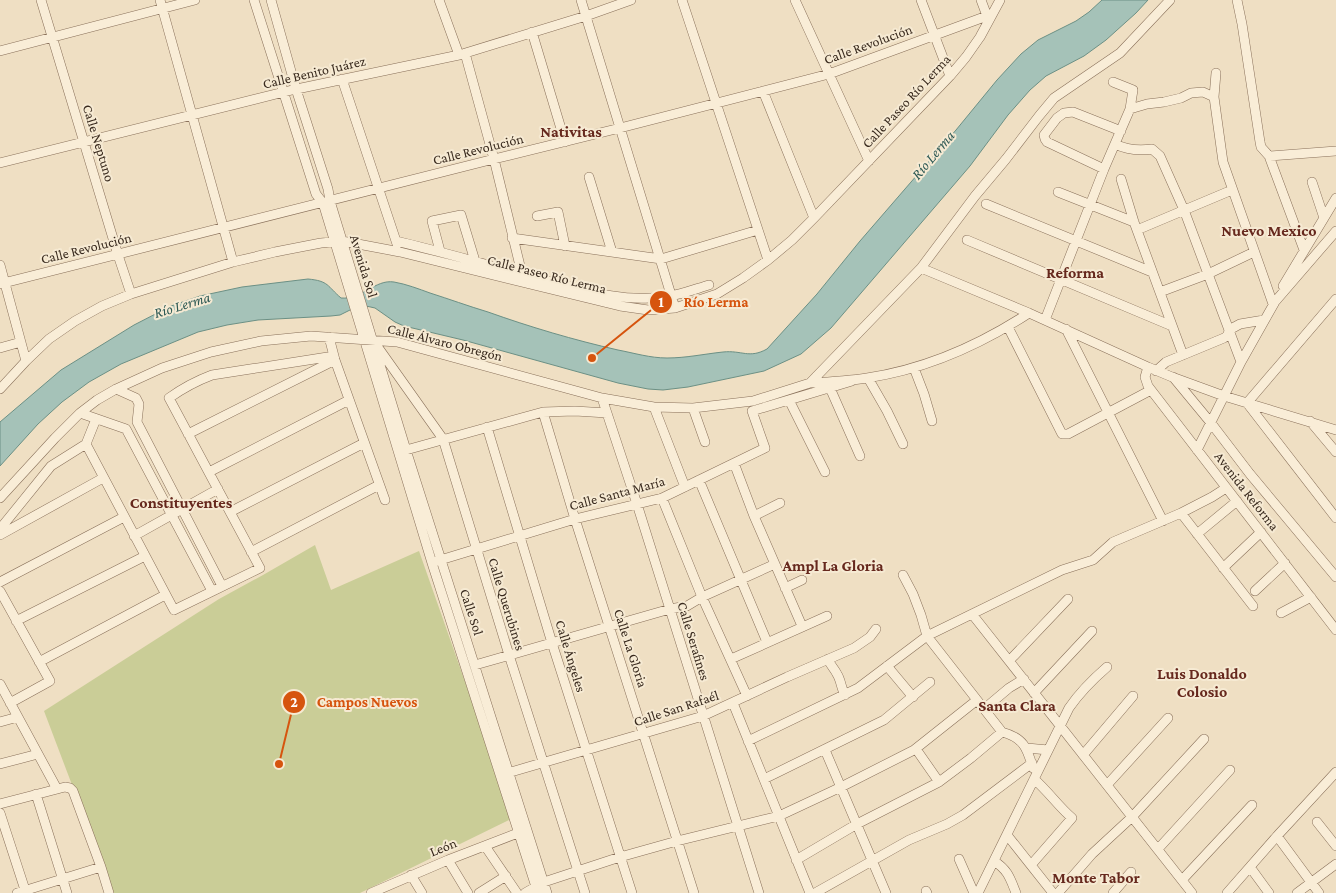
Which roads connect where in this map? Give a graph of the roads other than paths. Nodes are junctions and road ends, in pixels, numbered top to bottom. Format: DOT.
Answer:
graph roads {
  1 [pos="41,0"];
  2 [pos="195,0"];
  3 [pos="254,0"];
  4 [pos="271,0"];
  5 [pos="439,0"];
  6 [pos="581,0"];
  7 [pos="631,0"];
  8 [pos="682,0"];
  9 [pos="795,0"];
  10 [pos="921,0"];
  11 [pos="981,0"];
  12 [pos="1000,0"];
  13 [pos="1170,0"];
  14 [pos="1237,0"];
  15 [pos="161,4"];
  16 [pos="586,16"];
  17 [pos="989,17"];
  18 [pos="532,32"];
  19 [pos="934,35"];
  20 [pos="52,37"];
  21 [pos="0,51"];
  22 [pos="462,54"];
  23 [pos="1216,73"];
  24 [pos="829,74"];
  25 [pos="950,76"];
  26 [pos="342,79"];
  27 [pos="1113,82"];
  28 [pos="296,89"];
  29 [pos="763,91"];
  30 [pos="283,92"];
  31 [pos="1214,96"];
  32 [pos="716,103"];
  33 [pos="1130,108"];
  34 [pos="192,115"];
  35 [pos="620,128"];
  36 [pos="1120,131"];
  37 [pos="84,142"];
  38 [pos="565,142"];
  39 [pos="1115,144"];
  40 [pos="1336,151"];
  41 [pos="1269,156"];
  42 [pos="494,159"];
  43 [pos="869,161"];
  44 [pos="0,162"];
  45 [pos="1104,169"];
  46 [pos="589,177"];
  47 [pos="1121,179"];
  48 [pos="1312,182"];
  49 [pos="379,189"];
  50 [pos="1232,190"];
  51 [pos="1058,192"];
  52 [pos="1336,198"];
  53 [pos="327,202"];
  54 [pos="986,204"];
  55 [pos="1090,205"];
  56 [pos="1184,210"];
  57 [pos="537,216"];
  58 [pos="814,218"];
  59 [pos="1324,218"];
  60 [pos="1136,226"];
  61 [pos="224,228"];
  62 [pos="758,230"];
  63 [pos="1336,231"];
  64 [pos="512,238"];
  65 [pos="967,240"];
  66 [pos="339,241"];
  67 [pos="1076,241"];
  68 [pos="565,246"];
  69 [pos="1304,250"];
  70 [pos="440,252"];
  71 [pos="612,252"];
  72 [pos="1254,252"];
  73 [pos="118,255"];
  74 [pos="660,260"];
  75 [pos="768,260"];
  76 [pos="475,261"];
  77 [pos="233,262"];
  78 [pos="0,265"];
  79 [pos="921,268"];
  80 [pos="1152,272"];
  81 [pos="522,274"];
  82 [pos="1208,274"];
  83 [pos="1061,280"];
  84 [pos="2,284"];
  85 [pos="709,285"];
  86 [pos="1160,292"];
  87 [pos="132,294"];
  88 [pos="672,297"];
  89 [pos="1336,298"];
  90 [pos="1273,304"];
  91 [pos="675,308"];
  92 [pos="1030,313"];
  93 [pos="1045,320"];
  94 [pos="1264,320"];
  95 [pos="1172,326"];
  96 [pos="1008,327"];
  97 [pos="1066,329"];
  98 [pos="1229,330"];
  99 [pos="367,335"];
  100 [pos="329,337"];
  101 [pos="21,342"];
  102 [pos="0,348"];
  103 [pos="1183,356"];
  104 [pos="334,358"];
  105 [pos="26,361"];
  106 [pos="1241,362"];
  107 [pos="914,368"];
  108 [pos="1152,369"];
  109 [pos="1172,377"];
  110 [pos="868,378"];
  111 [pos="852,380"];
  112 [pos="810,383"];
  113 [pos="830,388"];
  114 [pos="0,389"];
  115 [pos="116,389"];
  116 [pos="1151,390"];
  117 [pos="1224,396"];
  118 [pos="602,398"];
  119 [pos="349,400"];
  120 [pos="789,400"];
  121 [pos="1247,403"];
  122 [pos="654,407"];
  123 [pos="693,408"];
  124 [pos="542,412"];
  125 [pos="80,413"];
  126 [pos="607,413"];
  127 [pos="1108,413"];
  128 [pos="96,419"];
  129 [pos="932,421"];
  130 [pos="1309,421"];
  131 [pos="136,422"];
  132 [pos="1211,423"];
  133 [pos="487,427"];
  134 [pos="126,429"];
  135 [pos="1336,430"];
  136 [pos="188,434"];
  137 [pos="443,439"];
  138 [pos="706,442"];
  139 [pos="364,443"];
  140 [pos="86,444"];
  141 [pos="903,444"];
  142 [pos="406,450"];
  143 [pos="1197,450"];
  144 [pos="1336,452"];
  145 [pos="860,456"];
  146 [pos="734,464"];
  147 [pos="209,472"];
  148 [pos="825,472"];
  149 [pos="104,478"];
  150 [pos="699,480"];
  151 [pos="379,485"];
  152 [pos="685,487"];
  153 [pos="1226,488"];
  154 [pos="218,489"];
  155 [pos="0,498"];
  156 [pos="662,498"];
  157 [pos="385,500"];
  158 [pos="1237,501"];
  159 [pos="780,503"];
  160 [pos="637,504"];
  161 [pos="182,510"];
  162 [pos="230,512"];
  163 [pos="1181,513"];
  164 [pos="172,515"];
  165 [pos="754,516"];
  166 [pos="124,517"];
  167 [pos="1336,518"];
  168 [pos="575,519"];
  169 [pos="1163,521"];
  170 [pos="0,529"];
  171 [pos="1262,532"];
  172 [pos="1197,534"];
  173 [pos="0,535"];
  174 [pos="134,536"];
  175 [pos="520,536"];
  176 [pos="476,550"];
  177 [pos="251,552"];
  178 [pos="145,556"];
  179 [pos="437,562"];
  180 [pos="1285,562"];
  181 [pos="775,564"];
  182 [pos="1223,568"];
  183 [pos="903,575"];
  184 [pos="1336,577"];
  185 [pos="741,579"];
  186 [pos="802,580"];
  187 [pos="0,582"];
  188 [pos="222,586"];
  189 [pos="785,588"];
  190 [pos="0,591"];
  191 [pos="212,591"];
  192 [pos="1255,591"];
  193 [pos="166,595"];
  194 [pos="702,597"];
  195 [pos="1311,597"];
  196 [pos="1068,599"];
  197 [pos="1253,606"];
  198 [pos="670,609"];
  199 [pos="1281,613"];
  200 [pos="972,614"];
  201 [pos="826,616"];
  202 [pos="16,621"];
  203 [pos="610,626"];
  204 [pos="802,626"];
  205 [pos="876,630"];
  206 [pos="1092,630"];
  207 [pos="1336,630"];
  208 [pos="927,636"];
  209 [pos="767,642"];
  210 [pos="552,643"];
  211 [pos="509,655"];
  212 [pos="730,659"];
  213 [pos="828,659"];
  214 [pos="39,662"];
  215 [pos="1009,662"];
  216 [pos="475,665"];
  217 [pos="887,666"];
  218 [pos="1107,667"];
  219 [pos="1024,679"];
  220 [pos="930,682"];
  221 [pos="0,684"];
  222 [pos="1034,693"];
  223 [pos="845,695"];
  224 [pos="747,696"];
  225 [pos="1133,696"];
  226 [pos="913,697"];
  227 [pos="977,700"];
  228 [pos="10,703"];
  229 [pos="733,703"];
  230 [pos="984,709"];
  231 [pos="703,716"];
  232 [pos="18,718"];
  233 [pos="1168,718"];
  234 [pos="0,722"];
  235 [pos="1060,725"];
  236 [pos="1002,732"];
  237 [pos="643,733"];
  238 [pos="1204,739"];
  239 [pos="748,741"];
  240 [pos="1027,748"];
  241 [pos="916,749"];
  242 [pos="586,750"];
  243 [pos="825,750"];
  244 [pos="1048,750"];
  245 [pos="38,754"];
  246 [pos="1083,755"];
  247 [pos="543,762"];
  248 [pos="1032,763"];
  249 [pos="0,764"];
  250 [pos="1230,770"];
  251 [pos="505,774"];
  252 [pos="1335,774"];
  253 [pos="1015,776"];
  254 [pos="764,779"];
  255 [pos="1033,780"];
  256 [pos="939,782"];
  257 [pos="1107,786"];
  258 [pos="841,787"];
  259 [pos="56,789"];
  260 [pos="36,794"];
  261 [pos="0,804"];
  262 [pos="1252,805"];
  263 [pos="0,812"];
  264 [pos="779,816"];
  265 [pos="1132,817"];
  266 [pos="1317,822"];
  267 [pos="857,824"];
  268 [pos="738,826"];
  269 [pos="523,831"];
  270 [pos="1007,835"];
  271 [pos="1277,836"];
  272 [pos="677,840"];
  273 [pos="485,846"];
  274 [pos="1336,846"];
  275 [pos="1158,849"];
  276 [pos="620,857"];
  277 [pos="959,859"];
  278 [pos="448,860"];
  279 [pos="796,860"];
  280 [pos="872,860"];
  281 [pos="994,861"];
  282 [pos="1336,864"];
  283 [pos="1031,865"];
  284 [pos="101,866"];
  285 [pos="1250,867"];
  286 [pos="577,870"];
  287 [pos="1131,872"];
  288 [pos="411,875"];
  289 [pos="506,876"];
  290 [pos="62,879"];
  291 [pos="1182,880"];
  292 [pos="1311,882"];
  293 [pos="539,887"];
  294 [pos="22,892"];
  295 [pos="67,893"];
  296 [pos="109,893"];
  297 [pos="372,893"];
  298 [pos="422,893"];
  299 [pos="468,893"];
  300 [pos="479,893"];
  301 [pos="517,893"];
  302 [pos="525,893"];
  303 [pos="547,893"];
  304 [pos="585,893"];
  305 [pos="632,893"];
  306 [pos="694,893"];
  307 [pos="759,893"];
  308 [pos="810,893"];
  309 [pos="814,893"];
  310 [pos="886,893"];
  311 [pos="974,893"];
  312 [pos="978,893"];
  313 [pos="1016,893"];
  314 [pos="1053,893"];
  315 [pos="1058,893"];
  316 [pos="1112,893"];
  317 [pos="1192,893"];
  318 [pos="1227,893"];
  319 [pos="1268,893"];
  320 [pos="1297,893"];
  321 [pos="1319,893"];
  1 -- 20 [label="street, Calle Neptuno"];
  2 -- 15 [label="street"];
  3 -- 30 [label="street"];
  4 -- 28 [label="street"];
  5 -- 22 [label="street"];
  6 -- 16 [label="street"];
  7 -- 16 [label="street, Calle Benito Juárez"];
  8 -- 32 [label="street"];
  9 -- 24 [label="street"];
  10 -- 19 [label="street"];
  11 -- 17 [label="street"];
  12 -- 17 [label="street, Calle Paseo Río Lerma"];
  13 -- 79 [label="street"];
  14 -- 41 [label="street"];
  15 -- 20 [label="street"];
  15 -- 34 [label="street"];
  16 -- 18 [label="street, Calle Benito Juárez"];
  16 -- 35 [label="street"];
  17 -- 19 [label="street, Calle Revolución"];
  17 -- 25 [label="street, Calle Paseo Río Lerma"];
  18 -- 22 [label="street, Calle Benito Juárez"];
  18 -- 38 [label="street"];
  19 -- 24 [label="street, Calle Revolución"];
  19 -- 25 [label="street"];
  20 -- 21 [label="street"];
  20 -- 37 [label="street, Calle Neptuno"];
  22 -- 26 [label="street, Calle Benito Juárez"];
  22 -- 42 [label="street"];
  23 -- 31 [label="street"];
  24 -- 29 [label="street, Calle Revolución"];
  24 -- 43 [label="street"];
  25 -- 43 [label="street, Calle Paseo Río Lerma"];
  26 -- 28 [label="street, Calle Benito Juárez"];
  26 -- 49 [label="street"];
  27 -- 33 [label="street"];
  28 -- 30 [label="street, Calle Benito Juárez"];
  28 -- 53 [label="street"];
  29 -- 32 [label="street, Calle Revolución"];
  29 -- 58 [label="street"];
  30 -- 34 [label="street, Calle Benito Juárez"];
  30 -- 53 [label="street"];
  31 -- 33 [label="street"];
  31 -- 50 [label="street"];
  32 -- 35 [label="street, Calle Revolución"];
  32 -- 62 [label="street"];
  33 -- 36 [label="street"];
  34 -- 37 [label="street, Calle Benito Juárez"];
  34 -- 61 [label="street"];
  35 -- 38 [label="street, Calle Revolución"];
  35 -- 74 [label="street"];
  36 -- 39 [label="street"];
  36 -- 45 [label="street"];
  37 -- 44 [label="street, Calle Benito Juárez"];
  37 -- 73 [label="street, Calle Neptuno"];
  38 -- 42 [label="street, Calle Revolución"];
  39 -- 45 [label="street"];
  39 -- 56 [label="street"];
  40 -- 41 [label="street"];
  41 -- 69 [label="street"];
  42 -- 49 [label="street, Calle Revolución"];
  42 -- 64 [label="street"];
  43 -- 58 [label="street, Calle Paseo Río Lerma"];
  45 -- 55 [label="street"];
  46 -- 71 [label="street"];
  47 -- 60 [label="street"];
  48 -- 59 [label="street"];
  49 -- 53 [label="street, Calle Revolución"];
  49 -- 70 [label="street"];
  50 -- 56 [label="street"];
  50 -- 72 [label="street"];
  51 -- 55 [label="street"];
  52 -- 59 [label="street"];
  53 -- 61 [label="street, Calle Revolución"];
  53 -- 66 [label="street, Avenida Sol"];
  54 -- 67 [label="street"];
  55 -- 60 [label="street"];
  55 -- 67 [label="street"];
  56 -- 60 [label="street"];
  56 -- 82 [label="street"];
  57 -- 68 [label="street"];
  58 -- 75 [label="street, Calle Paseo Río Lerma"];
  59 -- 69 [label="street"];
  60 -- 80 [label="street"];
  61 -- 73 [label="street, Calle Revolución"];
  61 -- 77 [label="street"];
  62 -- 74 [label="street"];
  62 -- 75 [label="street"];
  63 -- 90 [label="street"];
  64 -- 68 [label="street"];
  64 -- 81 [label="street"];
  65 -- 83 [label="street"];
  66 -- 77 [label="street, Calle Paseo Río Lerma"];
  66 -- 91 [label="street, Calle Paseo Río Lerma"];
  66 -- 99 [label="street, Avenida Sol"];
  67 -- 80 [label="street"];
  67 -- 83 [label="street"];
  68 -- 71 [label="street"];
  69 -- 90 [label="street"];
  70 -- 76 [label="street"];
  70 -- 76 [label="street"];
  71 -- 74 [label="street"];
  72 -- 82 [label="street"];
  72 -- 90 [label="street"];
  73 -- 84 [label="street, Calle Revolución"];
  73 -- 87 [label="street, Calle Neptuno"];
  74 -- 88 [label="street"];
  75 -- 91 [label="street, Calle Paseo Río Lerma"];
  76 -- 81 [label="street"];
  77 -- 87 [label="street, Calle Paseo Río Lerma"];
  78 -- 84 [label="street"];
  79 -- 92 [label="street"];
  79 -- 112 [label="street"];
  80 -- 86 [label="street"];
  81 -- 88 [label="street"];
  82 -- 86 [label="street"];
  82 -- 98 [label="street"];
  83 -- 93 [label="street"];
  83 -- 95 [label="street"];
  84 -- 101 [label="street"];
  85 -- 88 [label="street"];
  86 -- 95 [label="street"];
  87 -- 105 [label="street, Calle Paseo Río Lerma"];
  88 -- 91 [label="street"];
  89 -- 121 [label="street"];
  90 -- 94 [label="street"];
  92 -- 93 [label="street"];
  92 -- 96 [label="street"];
  93 -- 97 [label="street"];
  94 -- 98 [label="street"];
  94 -- 106 [label="street"];
  95 -- 103 [label="street"];
  96 -- 107 [label="street"];
  96 -- 127 [label="street"];
  97 -- 108 [label="street"];
  97 -- 127 [label="street"];
  98 -- 103 [label="street"];
  98 -- 106 [label="street"];
  99 -- 100 [label="street, Calle Álvaro Obregón"];
  99 -- 118 [label="street, Calle Álvaro Obregón"];
  99 -- 137 [label="street, Calle Querubines"];
  99 -- 142 [label="street, Calle Sol"];
  99 -- 179 [label="street, Calle Sol"];
  100 -- 104 [label="street"];
  100 -- 115 [label="street, Calle Álvaro Obregón"];
  101 -- 102 [label="street"];
  101 -- 105 [label="street"];
  103 -- 108 [label="street"];
  104 -- 119 [label="street"];
  104 -- 136 [label="street"];
  104 -- 136 [label="street"];
  105 -- 114 [label="street, Calle Paseo Río Lerma"];
  106 -- 117 [label="street"];
  107 -- 110 [label="street"];
  107 -- 129 [label="street"];
  108 -- 109 [label="street"];
  108 -- 116 [label="street, Avenida Reforma"];
  109 -- 117 [label="street"];
  109 -- 132 [label="street"];
  110 -- 111 [label="street"];
  110 -- 141 [label="street"];
  111 -- 112 [label="street, Calle Álvaro Obregón"];
  111 -- 113 [label="street"];
  112 -- 123 [label="street, Calle Álvaro Obregón"];
  113 -- 120 [label="street"];
  113 -- 145 [label="street"];
  115 -- 125 [label="street, Calle Álvaro Obregón"];
  115 -- 131 [label="street"];
  116 -- 127 [label="street"];
  116 -- 143 [label="street, Avenida Reforma"];
  117 -- 121 [label="street"];
  117 -- 132 [label="street"];
  118 -- 122 [label="street, Calle Álvaro Obregón"];
  118 -- 126 [label="street, Calle Serafines"];
  119 -- 139 [label="street"];
  119 -- 147 [label="street"];
  120 -- 146 [label="street, Calle Santa María"];
  120 -- 148 [label="street"];
  121 -- 130 [label="street"];
  121 -- 167 [label="street"];
  122 -- 123 [label="street, Calle Álvaro Obregón"];
  122 -- 152 [label="street"];
  123 -- 138 [label="street"];
  124 -- 126 [label="street"];
  124 -- 133 [label="street"];
  124 -- 168 [label="street, Calle La Gloria"];
  125 -- 128 [label="street"];
  125 -- 155 [label="street, Calle Álvaro Obregón"];
  126 -- 160 [label="street, Calle Serafines"];
  127 -- 169 [label="street"];
  128 -- 134 [label="street"];
  128 -- 140 [label="street"];
  130 -- 135 [label="street"];
  130 -- 144 [label="street"];
  131 -- 134 [label="street"];
  131 -- 161 [label="street"];
  132 -- 143 [label="street"];
  132 -- 184 [label="street"];
  133 -- 137 [label="street"];
  133 -- 175 [label="street, Calle Ángeles"];
  134 -- 164 [label="street"];
  136 -- 147 [label="street"];
  137 -- 142 [label="street"];
  137 -- 176 [label="street, Calle Querubines"];
  139 -- 151 [label="street"];
  139 -- 162 [label="street"];
  140 -- 149 [label="street"];
  140 -- 170 [label="street"];
  142 -- 179 [label="street, Calle Sol"];
  143 -- 153 [label="street, Avenida Reforma"];
  146 -- 150 [label="street, Calle Santa María"];
  146 -- 165 [label="street"];
  147 -- 154 [label="street"];
  149 -- 166 [label="street"];
  149 -- 173 [label="street"];
  150 -- 152 [label="street, Calle Santa María"];
  150 -- 185 [label="street"];
  151 -- 157 [label="street"];
  151 -- 177 [label="street"];
  152 -- 156 [label="street, Calle Santa María"];
  153 -- 158 [label="street, Avenida Reforma"];
  153 -- 163 [label="street"];
  154 -- 161 [label="street"];
  154 -- 162 [label="street"];
  156 -- 160 [label="street, Calle Santa María"];
  156 -- 194 [label="street"];
  158 -- 171 [label="street, Avenida Reforma"];
  158 -- 172 [label="street"];
  159 -- 165 [label="street"];
  160 -- 168 [label="street, Calle Santa María"];
  160 -- 198 [label="street, Calle Serafines"];
  161 -- 164 [label="street"];
  161 -- 188 [label="street"];
  162 -- 177 [label="street"];
  163 -- 169 [label="street"];
  163 -- 172 [label="street"];
  164 -- 174 [label="street"];
  164 -- 191 [label="street"];
  165 -- 181 [label="street"];
  166 -- 174 [label="street"];
  166 -- 187 [label="street"];
  168 -- 175 [label="street, Calle Santa María"];
  168 -- 203 [label="street, Calle La Gloria"];
  169 -- 200 [label="street"];
  171 -- 180 [label="street, Avenida Reforma"];
  171 -- 182 [label="street"];
  172 -- 182 [label="street"];
  174 -- 178 [label="street"];
  175 -- 176 [label="street, Calle Santa María"];
  175 -- 210 [label="street, Calle Ángeles"];
  176 -- 179 [label="street, Calle Santa María"];
  176 -- 211 [label="street, Calle Querubines"];
  177 -- 188 [label="street"];
  178 -- 193 [label="street"];
  178 -- 202 [label="street"];
  179 -- 216 [label="street, Calle Sol"];
  179 -- 251 [label="street, Calle Sol"];
  180 -- 192 [label="street"];
  180 -- 195 [label="street, Avenida Reforma"];
  181 -- 185 [label="street"];
  181 -- 189 [label="street"];
  182 -- 197 [label="street"];
  183 -- 208 [label="street"];
  185 -- 194 [label="street"];
  185 -- 209 [label="street"];
  186 -- 189 [label="street"];
  188 -- 191 [label="street"];
  189 -- 204 [label="street"];
  190 -- 202 [label="street"];
  191 -- 193 [label="street"];
  193 -- 214 [label="street"];
  194 -- 198 [label="street"];
  194 -- 212 [label="street"];
  195 -- 199 [label="street"];
  195 -- 207 [label="street, Avenida Reforma"];
  196 -- 215 [label="street"];
  198 -- 203 [label="street"];
  198 -- 231 [label="street, Calle Serafines"];
  200 -- 208 [label="street"];
  200 -- 215 [label="street"];
  201 -- 204 [label="street"];
  202 -- 214 [label="street"];
  203 -- 210 [label="street"];
  203 -- 237 [label="street, Calle La Gloria"];
  204 -- 209 [label="street"];
  205 -- 213 [label="street, Calle San Rafaél"];
  206 -- 222 [label="street"];
  208 -- 217 [label="street"];
  208 -- 227 [label="street"];
  209 -- 212 [label="street"];
  210 -- 211 [label="street"];
  210 -- 242 [label="street, Calle Ángeles"];
  211 -- 216 [label="street"];
  211 -- 247 [label="street, Calle Querubines"];
  212 -- 224 [label="street"];
  213 -- 223 [label="street"];
  213 -- 224 [label="street, Calle San Rafaél"];
  214 -- 228 [label="street"];
  215 -- 219 [label="street"];
  216 -- 251 [label="street, Calle Sol"];
  217 -- 223 [label="street"];
  217 -- 226 [label="street"];
  218 -- 235 [label="street"];
  219 -- 222 [label="street"];
  219 -- 230 [label="street"];
  220 -- 226 [label="street"];
  221 -- 228 [label="street"];
  222 -- 235 [label="street"];
  223 -- 239 [label="street"];
  224 -- 229 [label="street, Calle San Rafaél"];
  225 -- 246 [label="street"];
  226 -- 243 [label="street"];
  227 -- 230 [label="street"];
  227 -- 241 [label="street"];
  228 -- 232 [label="street"];
  229 -- 231 [label="street, Calle San Rafaél"];
  229 -- 239 [label="street"];
  230 -- 236 [label="street"];
  231 -- 237 [label="street, Calle San Rafaél"];
  231 -- 268 [label="street, Calle Serafines"];
  232 -- 234 [label="street"];
  232 -- 245 [label="street"];
  233 -- 257 [label="street"];
  235 -- 244 [label="street"];
  235 -- 246 [label="street"];
  236 -- 240 [label="street"];
  236 -- 256 [label="street"];
  237 -- 242 [label="street, Calle San Rafaél"];
  237 -- 272 [label="street, Calle La Gloria"];
  238 -- 265 [label="street"];
  239 -- 254 [label="street"];
  240 -- 244 [label="street"];
  240 -- 248 [label="street"];
  241 -- 256 [label="street"];
  241 -- 258 [label="street"];
  242 -- 247 [label="street, Calle San Rafaél"];
  242 -- 276 [label="street, Calle Ángeles"];
  243 -- 254 [label="street"];
  243 -- 258 [label="street"];
  244 -- 255 [label="street"];
  245 -- 249 [label="street"];
  245 -- 259 [label="street"];
  246 -- 257 [label="street"];
  247 -- 251 [label="street, Calle San Rafaél"];
  247 -- 286 [label="street, Calle Querubines"];
  248 -- 253 [label="street"];
  248 -- 255 [label="street"];
  250 -- 275 [label="street"];
  251 -- 269 [label="street, Calle Sol"];
  252 -- 271 [label="street"];
  253 -- 255 [label="street"];
  253 -- 280 [label="street"];
  254 -- 264 [label="street"];
  255 -- 270 [label="street"];
  255 -- 283 [label="street"];
  256 -- 267 [label="street"];
  257 -- 265 [label="street"];
  258 -- 264 [label="street"];
  258 -- 267 [label="street"];
  259 -- 260 [label="street"];
  259 -- 284 [label="street"];
  260 -- 261 [label="street"];
  260 -- 290 [label="street"];
  262 -- 291 [label="street"];
  263 -- 294 [label="street"];
  264 -- 268 [label="street"];
  264 -- 279 [label="street"];
  265 -- 275 [label="street"];
  265 -- 315 [label="street"];
  266 -- 274 [label="street"];
  267 -- 279 [label="street"];
  267 -- 280 [label="street"];
  268 -- 272 [label="street"];
  268 -- 307 [label="street, Calle Serafines"];
  269 -- 273 [label="street, León"];
  269 -- 293 [label="street, Calle Sol"];
  270 -- 281 [label="street"];
  270 -- 283 [label="street"];
  271 -- 285 [label="street"];
  271 -- 292 [label="street"];
  272 -- 276 [label="street"];
  272 -- 306 [label="street, Calle La Gloria"];
  273 -- 278 [label="street, León"];
  273 -- 289 [label="street"];
  275 -- 291 [label="street"];
  276 -- 286 [label="street"];
  276 -- 305 [label="street, Calle Ángeles"];
  277 -- 311 [label="street"];
  278 -- 288 [label="street, León"];
  278 -- 299 [label="street"];
  279 -- 308 [label="street"];
  280 -- 309 [label="street"];
  280 -- 310 [label="street"];
  281 -- 312 [label="street"];
  281 -- 313 [label="street"];
  282 -- 292 [label="street"];
  283 -- 314 [label="street"];
  284 -- 290 [label="street"];
  284 -- 296 [label="street"];
  285 -- 318 [label="street"];
  285 -- 319 [label="street"];
  286 -- 293 [label="street"];
  286 -- 304 [label="street, Calle Querubines"];
  287 -- 316 [label="street"];
  288 -- 297 [label="street, León"];
  288 -- 298 [label="street"];
  289 -- 300 [label="street"];
  289 -- 301 [label="street"];
  290 -- 294 [label="street"];
  290 -- 295 [label="street"];
  291 -- 317 [label="street"];
  292 -- 320 [label="street"];
  292 -- 321 [label="street"];
  293 -- 302 [label="street"];
  293 -- 303 [label="street, Calle Sol"];
}
